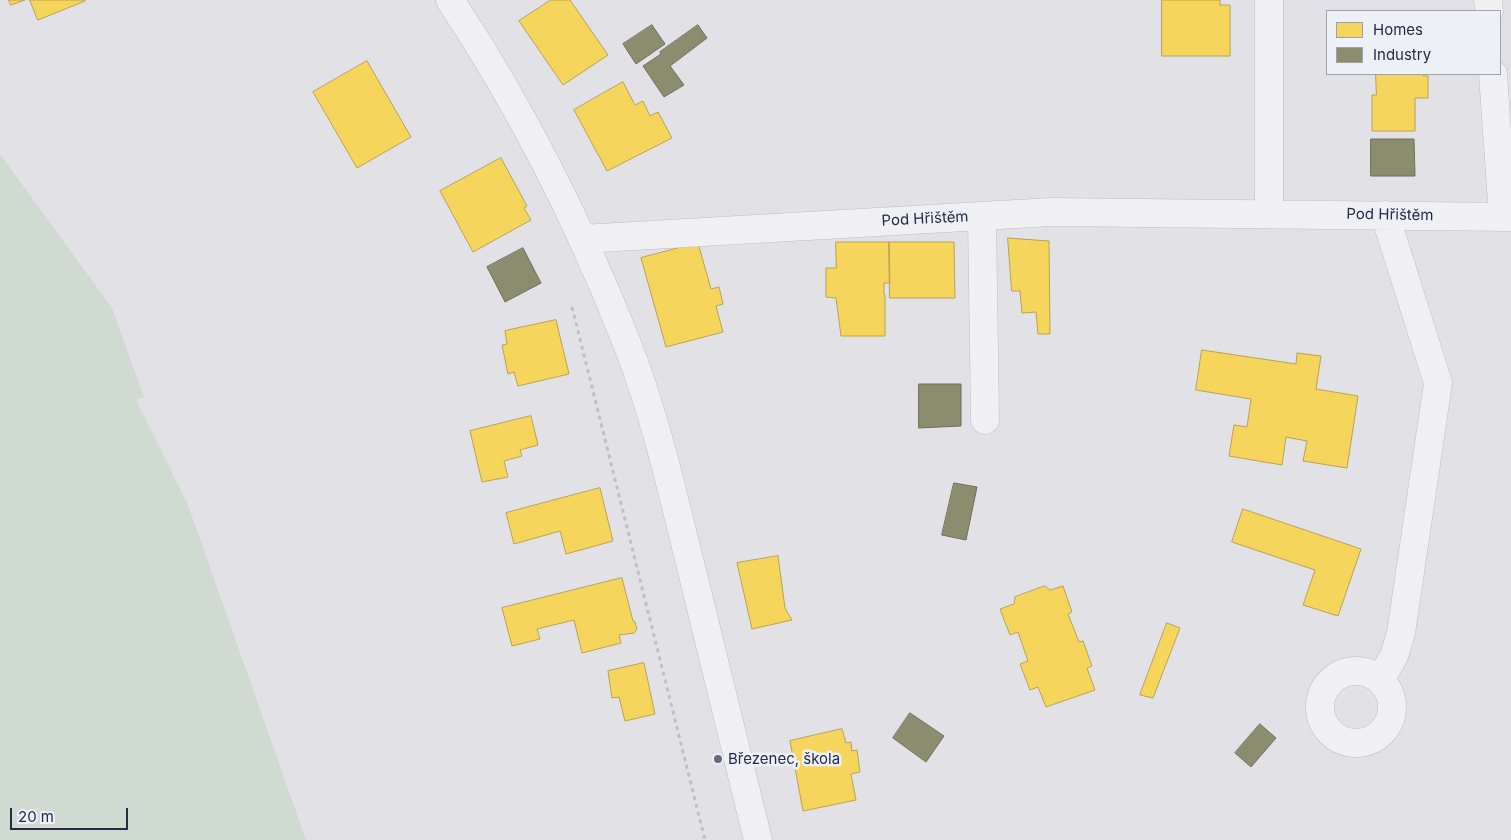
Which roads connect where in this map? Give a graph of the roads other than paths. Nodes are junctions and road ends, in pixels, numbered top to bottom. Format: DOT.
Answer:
graph roads {
  1 [pos="450,0"];
  2 [pos="1269,0"];
  3 [pos="1493,75"];
  4 [pos="1269,214"];
  5 [pos="1384,215"];
  6 [pos="982,216"];
  7 [pos="1507,217"];
  8 [pos="582,239"];
  9 [pos="985,420"];
  10 [pos="1380,680"];
  11 [pos="758,840"];
  1 -- 8 [label="street"];
  2 -- 4 [label="street"];
  3 -- 7 [label="street"];
  4 -- 5 [label="street, Pod Hřištěm"];
  4 -- 6 [label="street, Pod Hřištěm"];
  5 -- 7 [label="street, Pod Hřištěm"];
  5 -- 10 [label="street"];
  6 -- 8 [label="street, Pod Hřištěm"];
  6 -- 9 [label="street"];
  8 -- 11 [label="street"];
}
